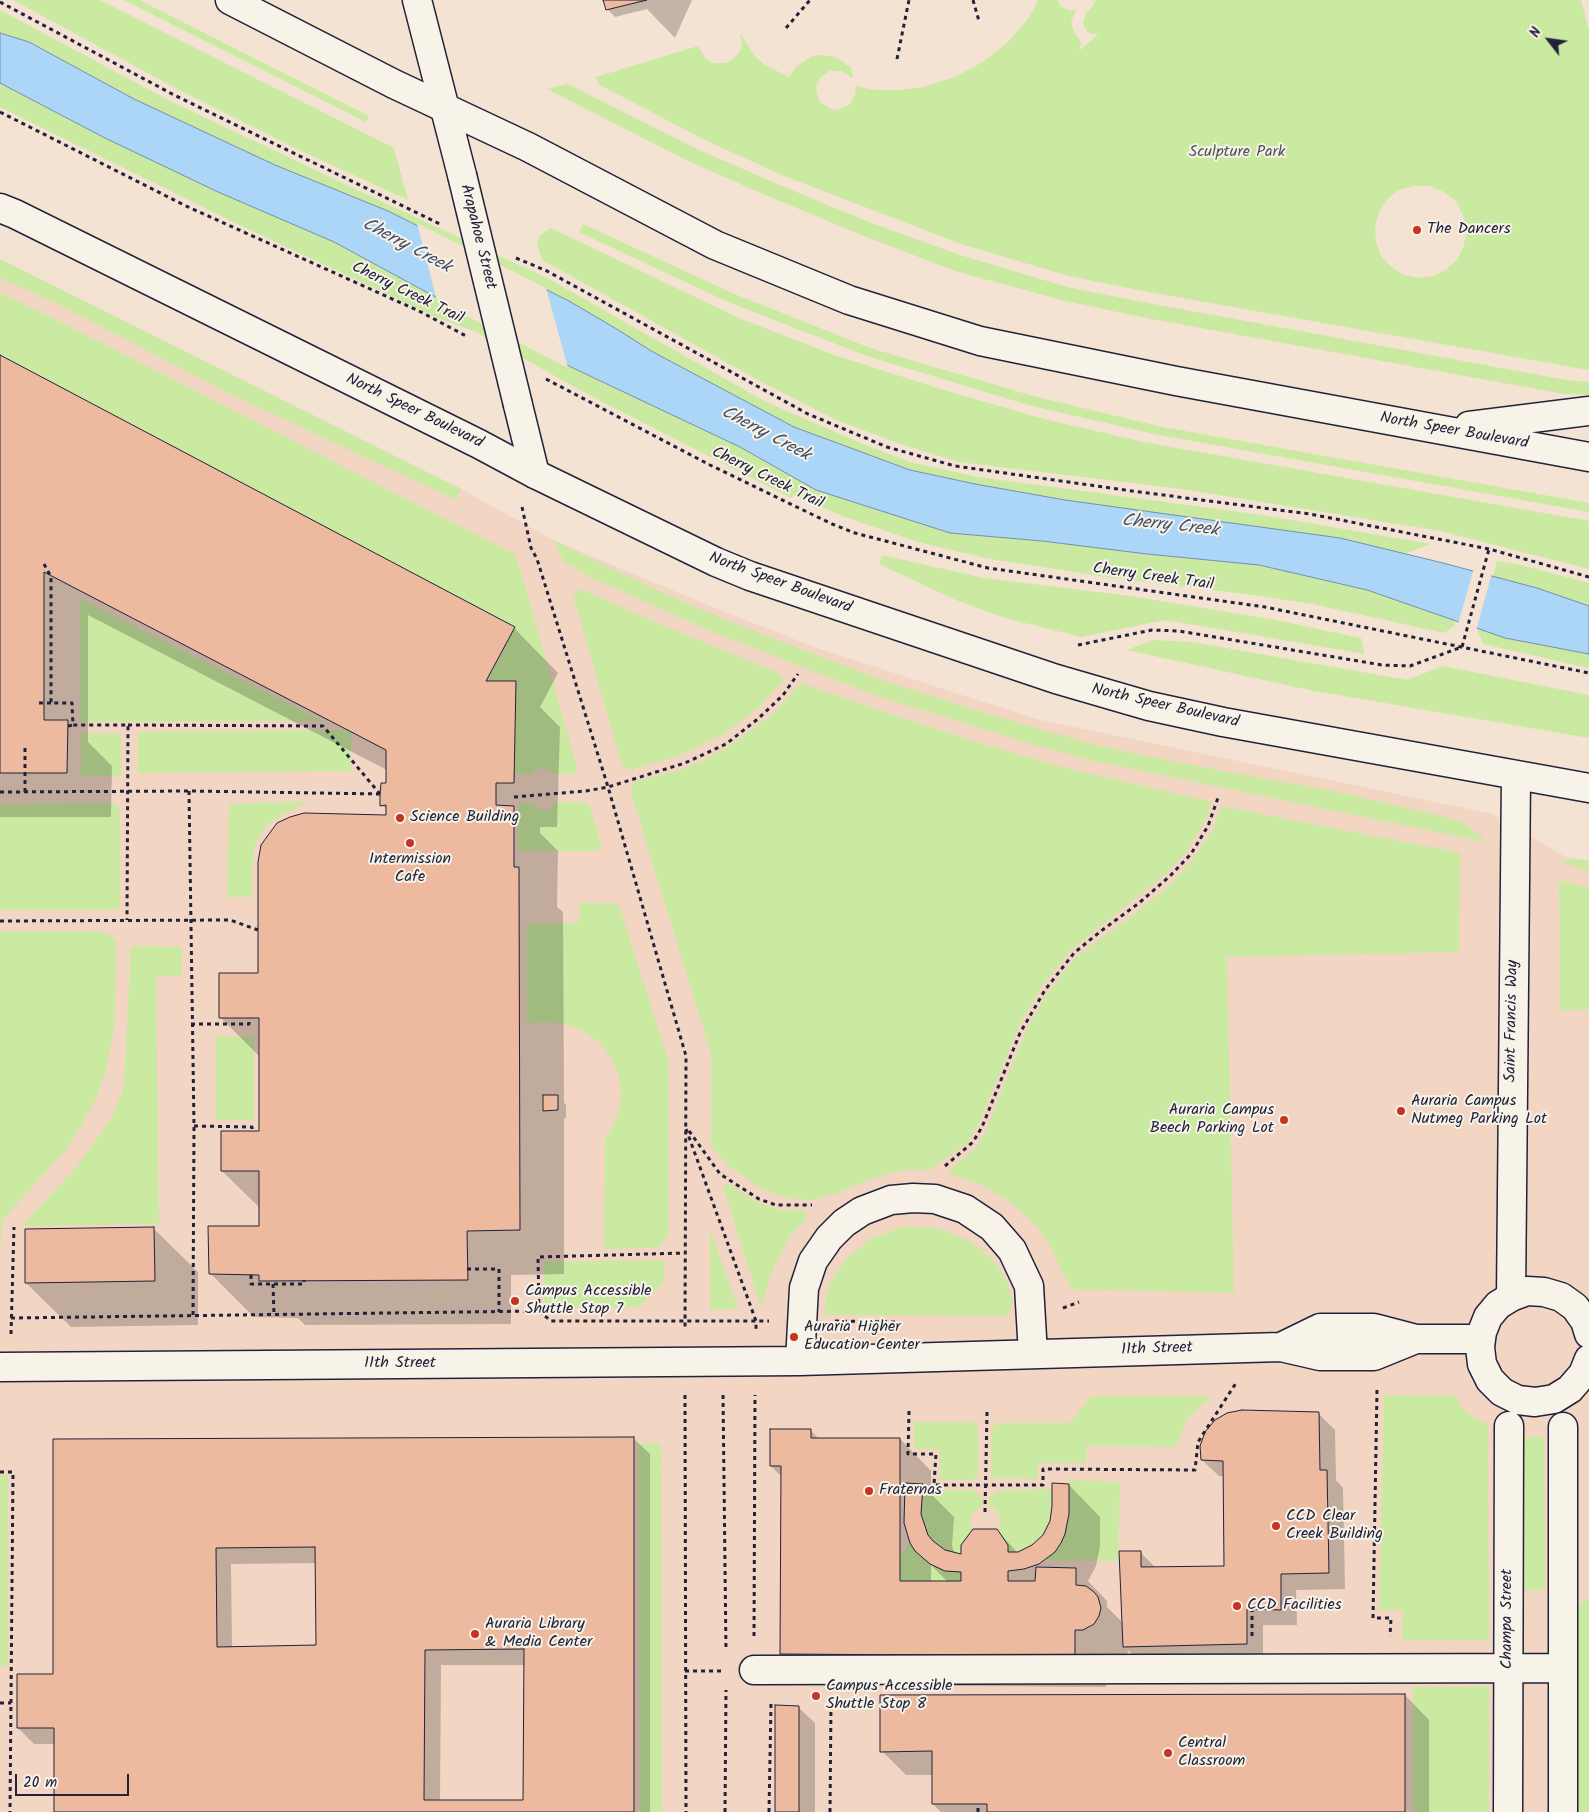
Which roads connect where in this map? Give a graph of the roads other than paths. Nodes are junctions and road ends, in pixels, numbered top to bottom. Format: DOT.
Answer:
graph roads {
  1 [pos="230,0"];
  2 [pos="418,0"];
  3 [pos="446,109"];
  4 [pos="0,208"];
  5 [pos="1589,411"];
  6 [pos="1443,430"];
  7 [pos="1589,457"];
  8 [pos="535,474"];
  9 [pos="1516,776"];
  10 [pos="1589,788"];
  11 [pos="1511,1297"];
  12 [pos="1588,1330"];
  13 [pos="1480,1339"];
  14 [pos="1033,1354"];
  15 [pos="1589,1359"];
  16 [pos="800,1361"];
  17 [pos="5,1367"];
  18 [pos="1509,1426"];
  19 [pos="1563,1428"];
  20 [pos="1562,1668"];
  21 [pos="1508,1669"];
  22 [pos="763,1670"];
  23 [pos="1508,1812"];
  24 [pos="1563,1812"];
  1 -- 3 [label="street, North Speer Boulevard"];
  2 -- 3 [label="street, Arapahoe Street"];
  3 -- 6 [label="street, North Speer Boulevard"];
  3 -- 8 [label="street, Arapahoe Street, bridge"];
  4 -- 8 [label="street, North Speer Boulevard"];
  5 -- 6 [label="street"];
  6 -- 7 [label="street, North Speer Boulevard"];
  8 -- 9 [label="street, North Speer Boulevard"];
  9 -- 10 [label="street, North Speer Boulevard"];
  9 -- 11 [label="street, Saint Francis Way"];
  11 -- 12 [label="street"];
  11 -- 13 [label="street"];
  13 -- 14 [label="street, 11th Street"];
  13 -- 15 [label="street"];
  14 -- 16 [label="street, 11th Street"];
  14 -- 16 [label="street"];
  16 -- 17 [label="street, 11th Street"];
  18 -- 21 [label="street, Champa Street"];
  19 -- 20 [label="street"];
  20 -- 21 [label="street"];
  20 -- 24 [label="street"];
  21 -- 22 [label="street"];
  21 -- 23 [label="street, Champa Street"];
}
